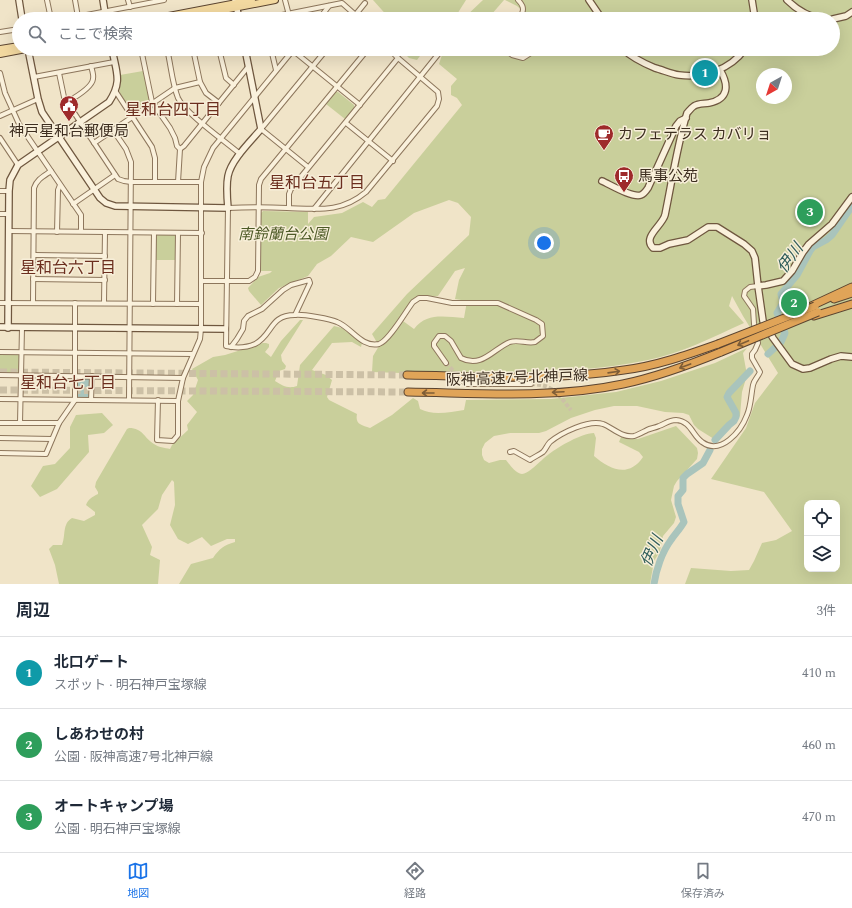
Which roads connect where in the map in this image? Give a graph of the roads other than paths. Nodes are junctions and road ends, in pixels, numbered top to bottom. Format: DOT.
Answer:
graph roads {
  1 [pos="19,0"];
  2 [pos="48,0"];
  3 [pos="75,0"];
  4 [pos="103,0"];
  5 [pos="128,0"];
  6 [pos="164,0"];
  7 [pos="252,0"];
  8 [pos="275,0"];
  9 [pos="285,0"];
  10 [pos="518,0"];
  11 [pos="589,0"];
  12 [pos="752,0"];
  13 [pos="786,0"];
  14 [pos="344,2"];
  15 [pos="365,3"];
  16 [pos="236,4"];
  17 [pos="330,6"];
  18 [pos="130,7"];
  19 [pos="21,12"];
  20 [pos="50,12"];
  21 [pos="77,12"];
  22 [pos="106,12"];
  23 [pos="192,12"];
  24 [pos="205,12"];
  25 [pos="289,12"];
  26 [pos="295,12"];
  27 [pos="325,12"];
  28 [pos="354,12"];
  29 [pos="358,12"];
  30 [pos="523,12"];
  31 [pos="597,12"];
  32 [pos="754,12"];
  33 [pos="801,12"];
  34 [pos="852,12"];
  35 [pos="840,17"];
  36 [pos="12,30"];
  37 [pos="0,32"];
  38 [pos="12,47"];
  39 [pos="0,49"];
  40 [pos="12,52"];
  41 [pos="0,54"];
  42 [pos="29,56"];
  43 [pos="113,56"];
  44 [pos="142,56"];
  45 [pos="169,56"];
  46 [pos="195,56"];
  47 [pos="221,56"];
  48 [pos="246,56"];
  49 [pos="273,56"];
  50 [pos="288,56"];
  51 [pos="299,56"];
  52 [pos="321,56"];
  53 [pos="362,56"];
  54 [pos="437,56"];
  55 [pos="516,56"];
  56 [pos="526,56"];
  57 [pos="632,56"];
  58 [pos="740,56"];
  59 [pos="398,58"];
  60 [pos="114,62"];
  61 [pos="91,66"];
  62 [pos="248,67"];
  63 [pos="312,67"];
  64 [pos="276,70"];
  65 [pos="720,70"];
  66 [pos="0,73"];
  67 [pos="59,73"];
  68 [pos="34,77"];
  69 [pos="421,77"];
  70 [pos="200,82"];
  71 [pos="234,85"];
  72 [pos="337,87"];
  73 [pos="175,88"];
  74 [pos="116,92"];
  75 [pos="2,94"];
  76 [pos="254,97"];
  77 [pos="38,99"];
  78 [pos="66,102"];
  79 [pos="152,102"];
  80 [pos="219,103"];
  81 [pos="360,105"];
  82 [pos="12,110"];
  83 [pos="0,116"];
  84 [pos="132,116"];
  85 [pos="686,118"];
  86 [pos="79,122"];
  87 [pos="203,123"];
  88 [pos="346,123"];
  89 [pos="261,129"];
  90 [pos="113,130"];
  91 [pos="58,136"];
  92 [pos="0,138"];
  93 [pos="221,138"];
  94 [pos="369,142"];
  95 [pos="94,143"];
  96 [pos="4,145"];
  97 [pos="180,149"];
  98 [pos="285,149"];
  99 [pos="0,150"];
  100 [pos="38,151"];
  101 [pos="240,154"];
  102 [pos="393,161"];
  103 [pos="18,164"];
  104 [pos="308,168"];
  105 [pos="51,171"];
  106 [pos="115,175"];
  107 [pos="602,181"];
  108 [pos="131,182"];
  109 [pos="154,182"];
  110 [pos="178,182"];
  111 [pos="201,182"];
  112 [pos="60,185"];
  113 [pos="94,189"];
  114 [pos="0,190"];
  115 [pos="9,191"];
  116 [pos="852,197"];
  117 [pos="73,204"];
  118 [pos="130,207"];
  119 [pos="259,207"];
  120 [pos="202,208"];
  121 [pos="228,208"];
  122 [pos="289,208"];
  123 [pos="314,209"];
  124 [pos="0,214"];
  125 [pos="9,214"];
  126 [pos="9,231"];
  127 [pos="34,232"];
  128 [pos="57,232"];
  129 [pos="81,232"];
  130 [pos="105,232"];
  131 [pos="130,233"];
  132 [pos="154,233"];
  133 [pos="178,233"];
  134 [pos="202,233"];
  135 [pos="34,255"];
  136 [pos="105,256"];
  137 [pos="34,278"];
  138 [pos="105,280"];
  139 [pos="202,281"];
  140 [pos="227,281"];
  141 [pos="758,286"];
  142 [pos="852,287"];
  143 [pos="852,294"];
  144 [pos="852,300"];
  145 [pos="33,302"];
  146 [pos="0,303"];
  147 [pos="9,303"];
  148 [pos="76,303"];
  149 [pos="104,303"];
  150 [pos="130,303"];
  151 [pos="153,304"];
  152 [pos="177,304"];
  153 [pos="202,304"];
  154 [pos="852,304"];
  155 [pos="817,309"];
  156 [pos="295,315"];
  157 [pos="0,327"];
  158 [pos="8,328"];
  159 [pos="22,328"];
  160 [pos="75,328"];
  161 [pos="130,328"];
  162 [pos="201,329"];
  163 [pos="225,329"];
  164 [pos="231,347"];
  165 [pos="0,352"];
  166 [pos="21,352"];
  167 [pos="75,352"];
  168 [pos="130,353"];
  169 [pos="193,354"];
  170 [pos="852,357"];
  171 [pos="446,363"];
  172 [pos="0,375"];
  173 [pos="407,375"];
  174 [pos="21,376"];
  175 [pos="75,376"];
  176 [pos="92,376"];
  177 [pos="129,377"];
  178 [pos="183,378"];
  179 [pos="464,382"];
  180 [pos="531,384"];
  181 [pos="408,392"];
  182 [pos="0,399"];
  183 [pos="20,399"];
  184 [pos="75,400"];
  185 [pos="91,400"];
  186 [pos="128,400"];
  187 [pos="158,400"];
  188 [pos="178,401"];
  189 [pos="0,423"];
  190 [pos="20,423"];
  191 [pos="60,424"];
  192 [pos="0,438"];
  193 [pos="52,439"];
  194 [pos="510,452"];
  195 [pos="0,453"];
  1 -- 19 [label="street"];
  2 -- 20 [label="street"];
  3 -- 21 [label="street"];
  4 -- 22 [label="street"];
  5 -- 18 [label="street"];
  6 -- 18 [label="street"];
  7 -- 16 [label="main road"];
  8 -- 16 [label="main road"];
  9 -- 25 [label="street"];
  10 -- 30 [label="street"];
  11 -- 31 [label="street"];
  12 -- 32 [label="street"];
  13 -- 33 [label="street"];
  14 -- 17 [label="street"];
  14 -- 28 [label="street"];
  15 -- 29 [label="street"];
  16 -- 23 [label="main road"];
  16 -- 24 [label="main road"];
  17 -- 26 [label="street"];
  17 -- 27 [label="street"];
  18 -- 22 [label="street"];
  34 -- 35 [label="street"];
  36 -- 37 [label="street"];
  38 -- 39 [label="main road"];
  40 -- 41 [label="main road"];
  42 -- 68 [label="street"];
  43 -- 60 [label="street"];
  44 -- 79 [label="street"];
  45 -- 73 [label="street"];
  46 -- 70 [label="street"];
  47 -- 71 [label="street"];
  48 -- 62 [label="street"];
  49 -- 64 [label="street"];
  50 -- 64 [label="street"];
  51 -- 63 [label="street"];
  52 -- 63 [label="street"];
  53 -- 72 [label="street"];
  54 -- 69 [label="street"];
  55 -- 56 [label="street"];
  57 -- 65 [label="street"];
  58 -- 65 [label="street"];
  59 -- 69 [label="street"];
  59 -- 81 [label="street"];
  60 -- 61 [label="street"];
  60 -- 74 [label="street"];
  61 -- 67 [label="street"];
  61 -- 78 [label="street"];
  62 -- 71 [label="street"];
  62 -- 76 [label="street"];
  63 -- 72 [label="street"];
  63 -- 89 [label="street"];
  64 -- 76 [label="street"];
  65 -- 85 [label="street"];
  66 -- 75 [label="street"];
  67 -- 68 [label="street"];
  67 -- 78 [label="street"];
  68 -- 77 [label="street"];
  69 -- 94 [label="street"];
  69 -- 102 [label="street"];
  70 -- 73 [label="street"];
  70 -- 80 [label="street"];
  71 -- 80 [label="street"];
  72 -- 81 [label="street"];
  72 -- 98 [label="street"];
  73 -- 79 [label="street"];
  73 -- 87 [label="street"];
  74 -- 84 [label="street"];
  74 -- 86 [label="street"];
  75 -- 82 [label="street"];
  76 -- 89 [label="street"];
  76 -- 93 [label="street"];
  77 -- 82 [label="street"];
  77 -- 91 [label="street"];
  78 -- 86 [label="street"];
  79 -- 84 [label="street"];
  79 -- 97 [label="street"];
  80 -- 87 [label="street"];
  81 -- 88 [label="street"];
  82 -- 83 [label="street"];
  82 -- 100 [label="street"];
  84 -- 90 [label="street"];
  84 -- 109 [label="street"];
  85 -- 107 [label="street"];
  85 -- 141 [label="street"];
  86 -- 91 [label="street"];
  86 -- 95 [label="street"];
  87 -- 93 [label="street"];
  87 -- 97 [label="street"];
  88 -- 94 [label="street"];
  88 -- 104 [label="street"];
  89 -- 98 [label="street"];
  89 -- 101 [label="street"];
  90 -- 95 [label="street"];
  90 -- 108 [label="street"];
  91 -- 100 [label="street"];
  91 -- 113 [label="street"];
  92 -- 96 [label="street"];
  93 -- 101 [label="street"];
  93 -- 111 [label="street"];
  94 -- 102 [label="street"];
  94 -- 123 [label="street"];
  95 -- 106 [label="street"];
  96 -- 99 [label="street"];
  96 -- 103 [label="street"];
  97 -- 110 [label="street"];
  98 -- 104 [label="street"];
  98 -- 119 [label="street"];
  100 -- 103 [label="street"];
  100 -- 105 [label="street"];
  101 -- 121 [label="street"];
  102 -- 123 [label="street"];
  103 -- 115 [label="street"];
  104 -- 122 [label="street"];
  105 -- 112 [label="street"];
  105 -- 127 [label="street"];
  106 -- 108 [label="street"];
  106 -- 113 [label="street"];
  108 -- 109 [label="street"];
  108 -- 118 [label="street"];
  109 -- 110 [label="street"];
  110 -- 111 [label="street"];
  111 -- 120 [label="street"];
  112 -- 117 [label="street"];
  112 -- 128 [label="street"];
  113 -- 117 [label="street"];
  113 -- 118 [label="street"];
  114 -- 115 [label="street"];
  115 -- 125 [label="street"];
  116 -- 141 [label="street"];
  117 -- 129 [label="street"];
  118 -- 120 [label="street"];
  118 -- 131 [label="street"];
  119 -- 121 [label="street"];
  119 -- 122 [label="street"];
  119 -- 140 [label="street"];
  120 -- 121 [label="street"];
  120 -- 134 [label="street"];
  121 -- 140 [label="street"];
  122 -- 123 [label="street"];
  124 -- 125 [label="street"];
  125 -- 126 [label="street"];
  126 -- 127 [label="street"];
  126 -- 147 [label="street"];
  127 -- 128 [label="street"];
  127 -- 135 [label="street"];
  128 -- 129 [label="street"];
  129 -- 130 [label="street"];
  130 -- 131 [label="street"];
  130 -- 136 [label="street"];
  131 -- 132 [label="street"];
  131 -- 150 [label="street"];
  132 -- 133 [label="street"];
  132 -- 151 [label="street"];
  133 -- 134 [label="street"];
  133 -- 152 [label="street"];
  134 -- 139 [label="street"];
  135 -- 136 [label="street"];
  135 -- 137 [label="street"];
  136 -- 138 [label="street"];
  137 -- 138 [label="street"];
  137 -- 145 [label="street"];
  138 -- 149 [label="street"];
  139 -- 140 [label="street"];
  139 -- 153 [label="street"];
  140 -- 163 [label="street"];
  141 -- 170 [label="street"];
  141 -- 194 [label="street"];
  142 -- 155 [label="highway"];
  143 -- 155 [label="highway, 阪神高速7号北神戸線"];
  144 -- 155 [label="highway, 阪神高速7号北神戸線"];
  145 -- 147 [label="street"];
  145 -- 148 [label="street"];
  146 -- 147 [label="street"];
  147 -- 158 [label="street"];
  148 -- 149 [label="street"];
  148 -- 160 [label="street"];
  149 -- 150 [label="street"];
  150 -- 151 [label="street"];
  150 -- 161 [label="street"];
  151 -- 152 [label="street"];
  152 -- 153 [label="street"];
  153 -- 162 [label="street"];
  154 -- 155 [label="highway"];
  173 -- 155 [label="highway, 阪神高速7号北神戸線, one-way, bridge"];
  155 -- 181 [label="highway, 阪神高速7号北神戸線, one-way, bridge"];
  156 -- 164 [label="street"];
  156 -- 164 [label="street"];
  156 -- 171 [label="street"];
  157 -- 158 [label="street"];
  158 -- 159 [label="street"];
  159 -- 160 [label="street"];
  159 -- 166 [label="street"];
  160 -- 161 [label="street"];
  160 -- 167 [label="street"];
  161 -- 162 [label="street"];
  161 -- 168 [label="street"];
  162 -- 163 [label="street"];
  162 -- 169 [label="street"];
  163 -- 164 [label="street"];
  165 -- 166 [label="street"];
  166 -- 167 [label="street"];
  166 -- 174 [label="street"];
  167 -- 168 [label="street"];
  167 -- 175 [label="street"];
  168 -- 169 [label="street"];
  168 -- 177 [label="street"];
  169 -- 178 [label="street"];
  172 -- 174 [label="street"];
  174 -- 175 [label="street"];
  174 -- 183 [label="street"];
  175 -- 176 [label="street"];
  175 -- 184 [label="street"];
  176 -- 177 [label="street"];
  176 -- 185 [label="street"];
  177 -- 178 [label="street"];
  177 -- 186 [label="street"];
  178 -- 188 [label="street"];
  179 -- 180 [label="street"];
  182 -- 183 [label="street"];
  183 -- 184 [label="street"];
  183 -- 190 [label="street"];
  184 -- 185 [label="street"];
  184 -- 191 [label="street"];
  185 -- 186 [label="street"];
  186 -- 187 [label="street"];
  187 -- 188 [label="street"];
  187 -- 188 [label="street"];
  189 -- 190 [label="street"];
  190 -- 191 [label="street"];
  191 -- 193 [label="street"];
  192 -- 193 [label="street"];
  193 -- 195 [label="street"];
}
